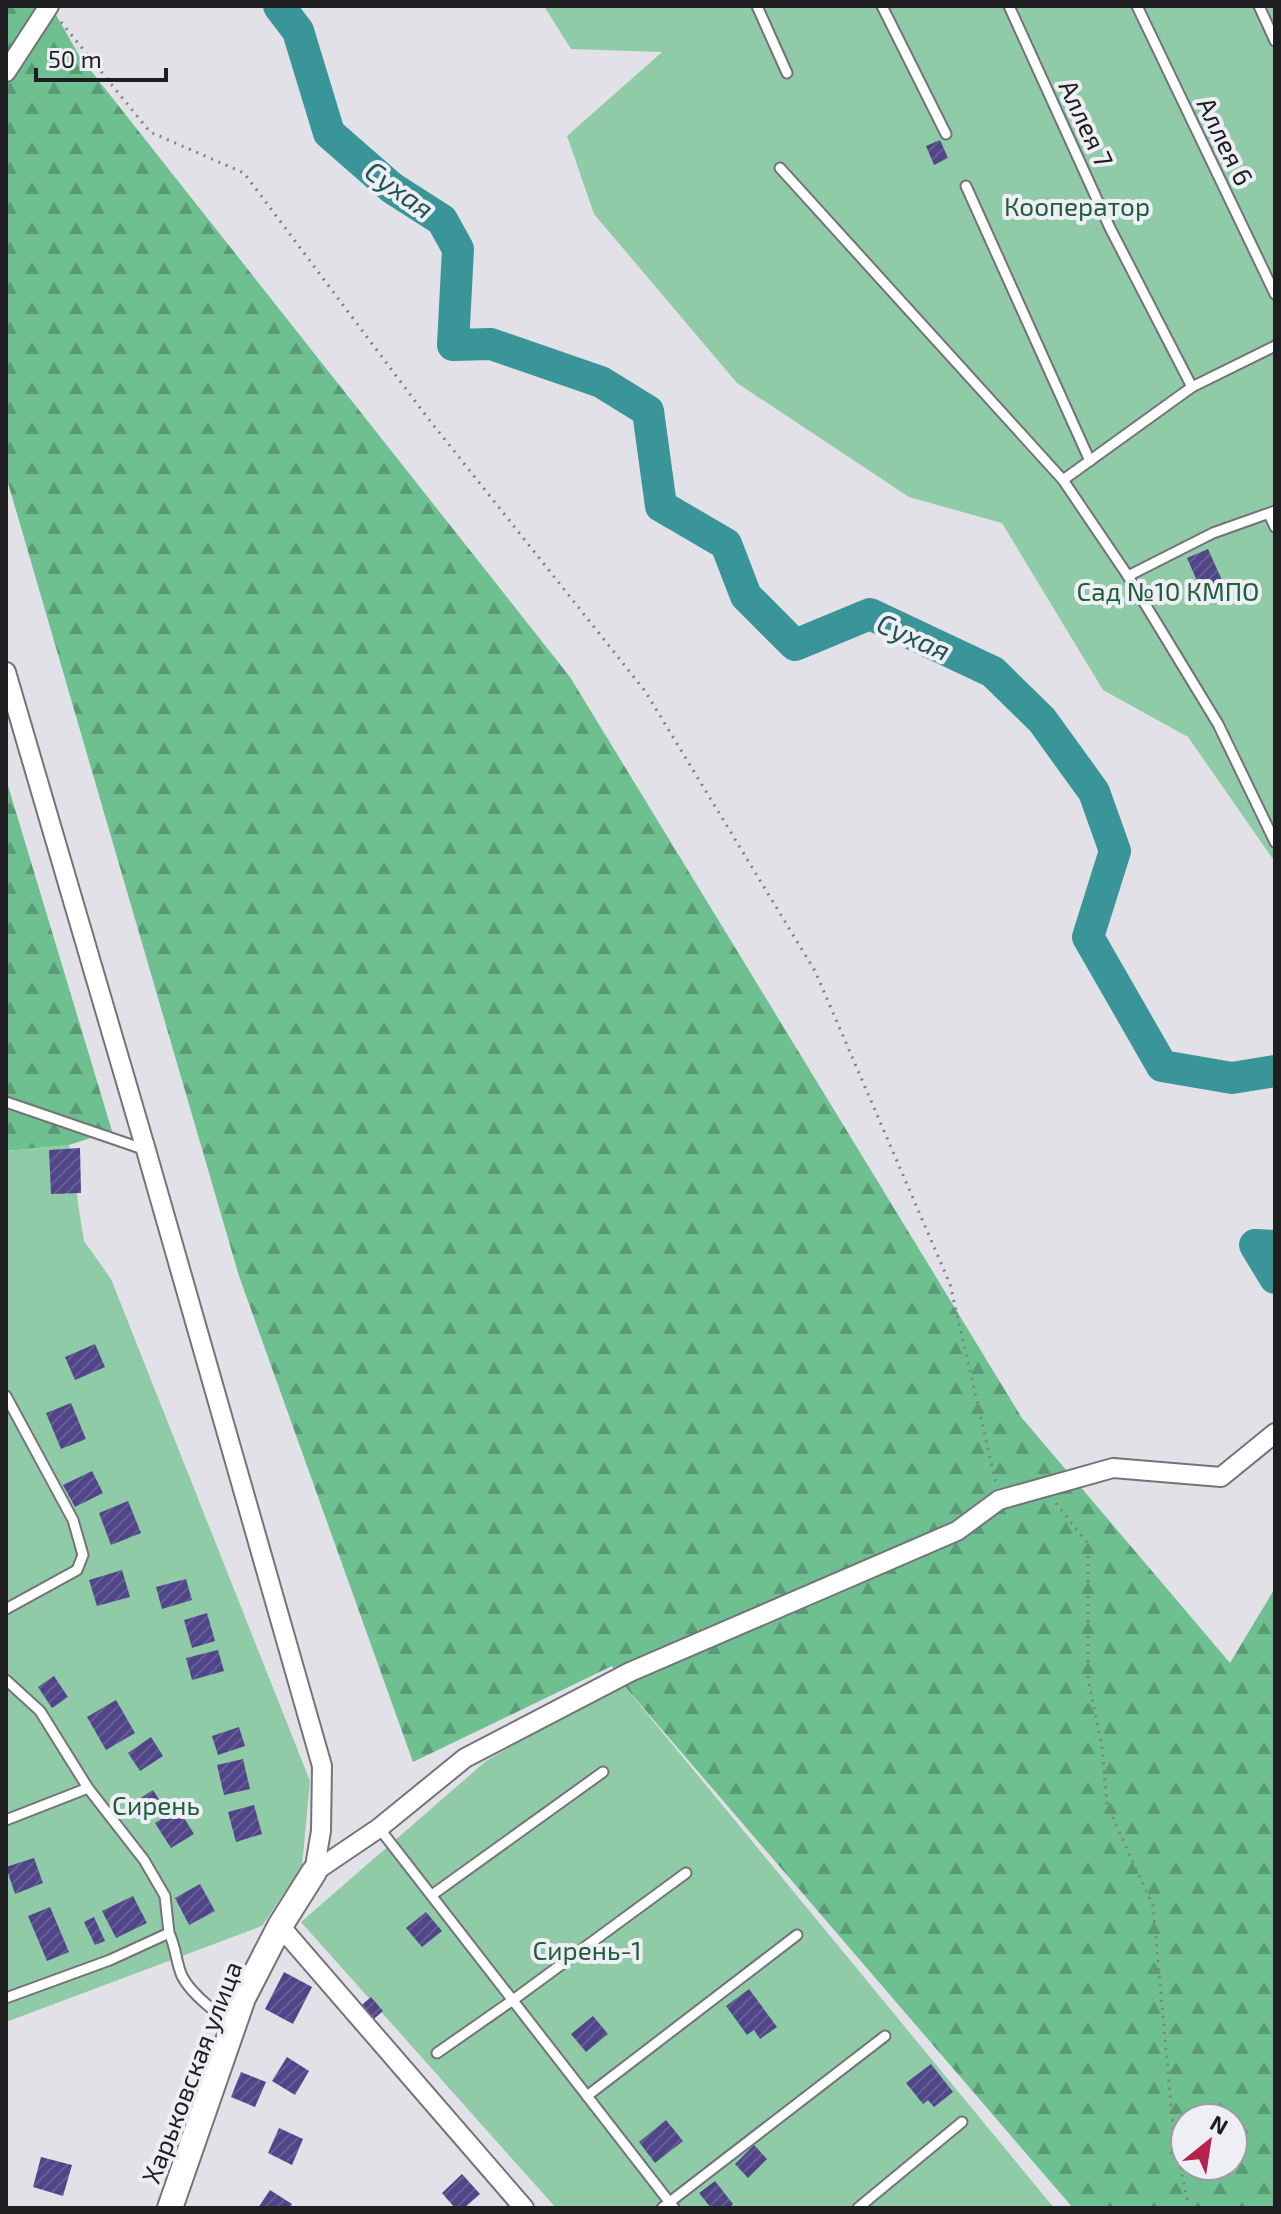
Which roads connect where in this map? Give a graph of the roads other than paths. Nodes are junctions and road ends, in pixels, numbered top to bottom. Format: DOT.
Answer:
graph roads {
  1 [pos="49,6"];
  2 [pos="757,6"];
  3 [pos="882,6"];
  4 [pos="1009,6"];
  5 [pos="1137,6"];
  6 [pos="1259,6"];
  7 [pos="1275,41"];
  8 [pos="6,72"];
  9 [pos="787,73"];
  10 [pos="946,134"];
  11 [pos="780,168"];
  12 [pos="966,186"];
  13 [pos="1275,294"];
  14 [pos="1275,346"];
  15 [pos="1192,387"];
  16 [pos="1090,461"];
  17 [pos="1063,480"];
  18 [pos="1272,512"];
  19 [pos="1275,527"];
  20 [pos="1128,576"];
  21 [pos="6,672"];
  22 [pos="1275,842"];
  23 [pos="6,1102"];
  24 [pos="146,1150"];
  25 [pos="6,1396"];
  26 [pos="1275,1433"];
  27 [pos="6,1609"];
  28 [pos="6,1680"];
  29 [pos="603,1772"];
  30 [pos="88,1788"];
  31 [pos="6,1820"];
  32 [pos="379,1828"];
  33 [pos="314,1872"];
  34 [pos="686,1873"];
  35 [pos="432,1895"];
  36 [pos="280,1926"];
  37 [pos="169,1933"];
  38 [pos="797,1935"];
  39 [pos="6,1998"];
  40 [pos="513,2000"];
  41 [pos="234,2024"];
  42 [pos="885,2036"];
  43 [pos="437,2053"];
  44 [pos="587,2096"];
  45 [pos="962,2122"];
  46 [pos="669,2206"];
  47 [pos="170,2208"];
  48 [pos="524,2208"];
  49 [pos="858,2208"];
  1 -- 8 [label="street"];
  2 -- 9 [label="lane"];
  3 -- 10 [label="lane"];
  4 -- 15 [label="lane, Аллея 7"];
  5 -- 13 [label="lane, Аллея 6"];
  6 -- 7 [label="lane"];
  11 -- 17 [label="lane"];
  12 -- 16 [label="lane"];
  14 -- 15 [label="lane"];
  15 -- 16 [label="lane"];
  16 -- 17 [label="lane"];
  17 -- 20 [label="lane"];
  18 -- 19 [label="lane"];
  18 -- 20 [label="lane"];
  20 -- 22 [label="lane"];
  21 -- 24 [label="street"];
  23 -- 24 [label="lane"];
  24 -- 33 [label="street"];
  25 -- 27 [label="lane"];
  26 -- 32 [label="street"];
  28 -- 30 [label="lane"];
  29 -- 35 [label="lane"];
  30 -- 31 [label="lane"];
  30 -- 37 [label="lane"];
  32 -- 33 [label="street"];
  32 -- 35 [label="lane"];
  33 -- 36 [label="street, Харьковская улица"];
  34 -- 40 [label="lane"];
  35 -- 40 [label="lane"];
  36 -- 41 [label="street, Харьковская улица"];
  36 -- 48 [label="street"];
  37 -- 39 [label="lane"];
  37 -- 41 [label="lane"];
  38 -- 44 [label="lane"];
  40 -- 43 [label="lane"];
  40 -- 44 [label="lane"];
  41 -- 47 [label="street, Харьковская улица"];
  42 -- 46 [label="lane"];
  44 -- 46 [label="lane"];
  45 -- 49 [label="lane"];
}
